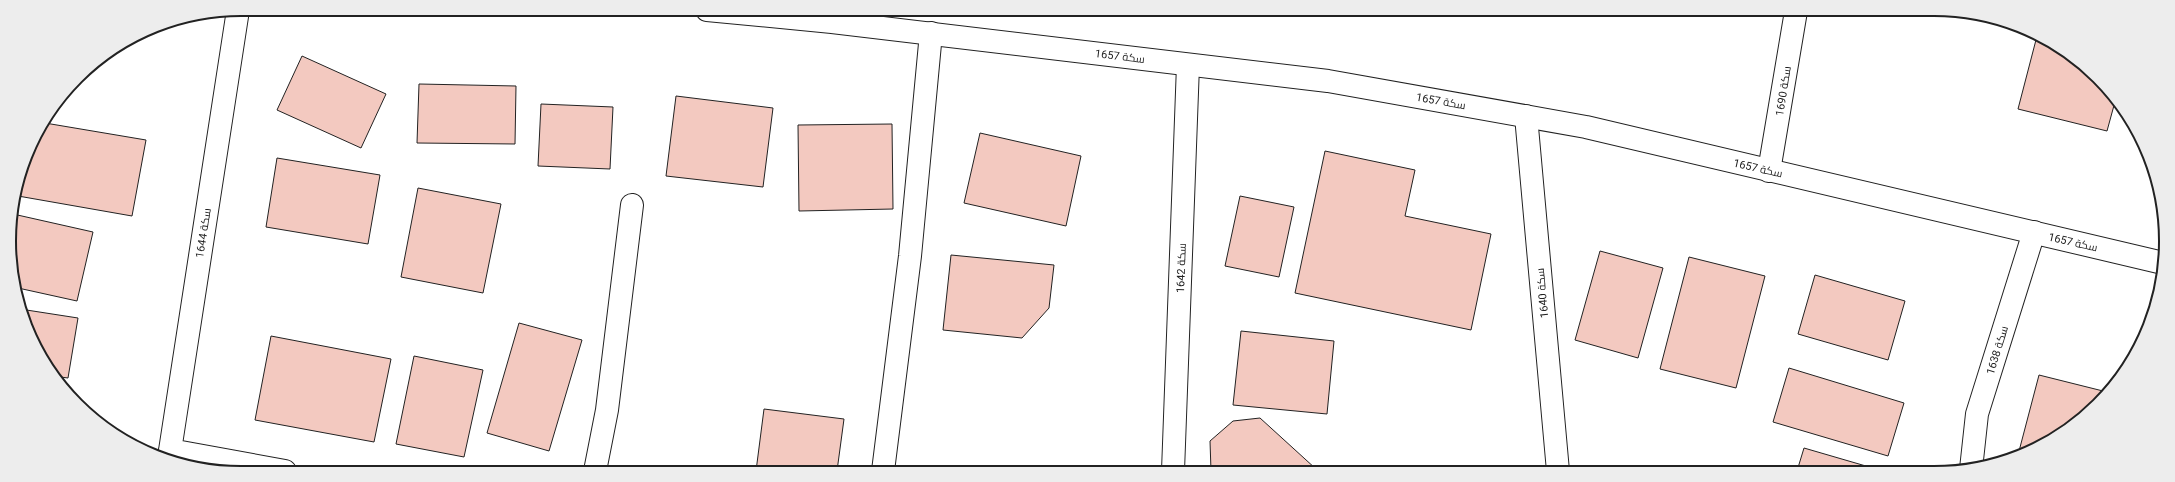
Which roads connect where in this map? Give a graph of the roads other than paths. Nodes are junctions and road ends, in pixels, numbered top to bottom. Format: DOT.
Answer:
graph roads {
  1 [pos="237,16"];
  2 [pos="832,16"];
  3 [pos="1795,16"];
  4 [pos="931,33"];
  5 [pos="1188,65"];
  6 [pos="1526,116"];
  7 [pos="1769,171"];
  8 [pos="632,205"];
  9 [pos="2034,232"];
  10 [pos="2158,262"];
  11 [pos="169,453"];
  12 [pos="1972,463"];
  13 [pos="253,466"];
  14 [pos="596,466"];
  15 [pos="884,466"];
  16 [pos="1173,466"];
  17 [pos="1558,466"];
  1 -- 11 [label="street, سكة 1644"];
  2 -- 4 [label="street, سكة 1657"];
  3 -- 7 [label="street, سكة 1690"];
  4 -- 5 [label="street, سكة 1657"];
  4 -- 15 [label="street"];
  5 -- 6 [label="street, سكة 1657"];
  5 -- 16 [label="street, سكة 1642"];
  6 -- 7 [label="street, سكة 1657"];
  6 -- 17 [label="street, سكة 1640"];
  7 -- 9 [label="street, سكة 1657"];
  8 -- 14 [label="street"];
  9 -- 10 [label="street, سكة 1657"];
  9 -- 12 [label="street, سكة 1638"];
  11 -- 13 [label="street"];
}
